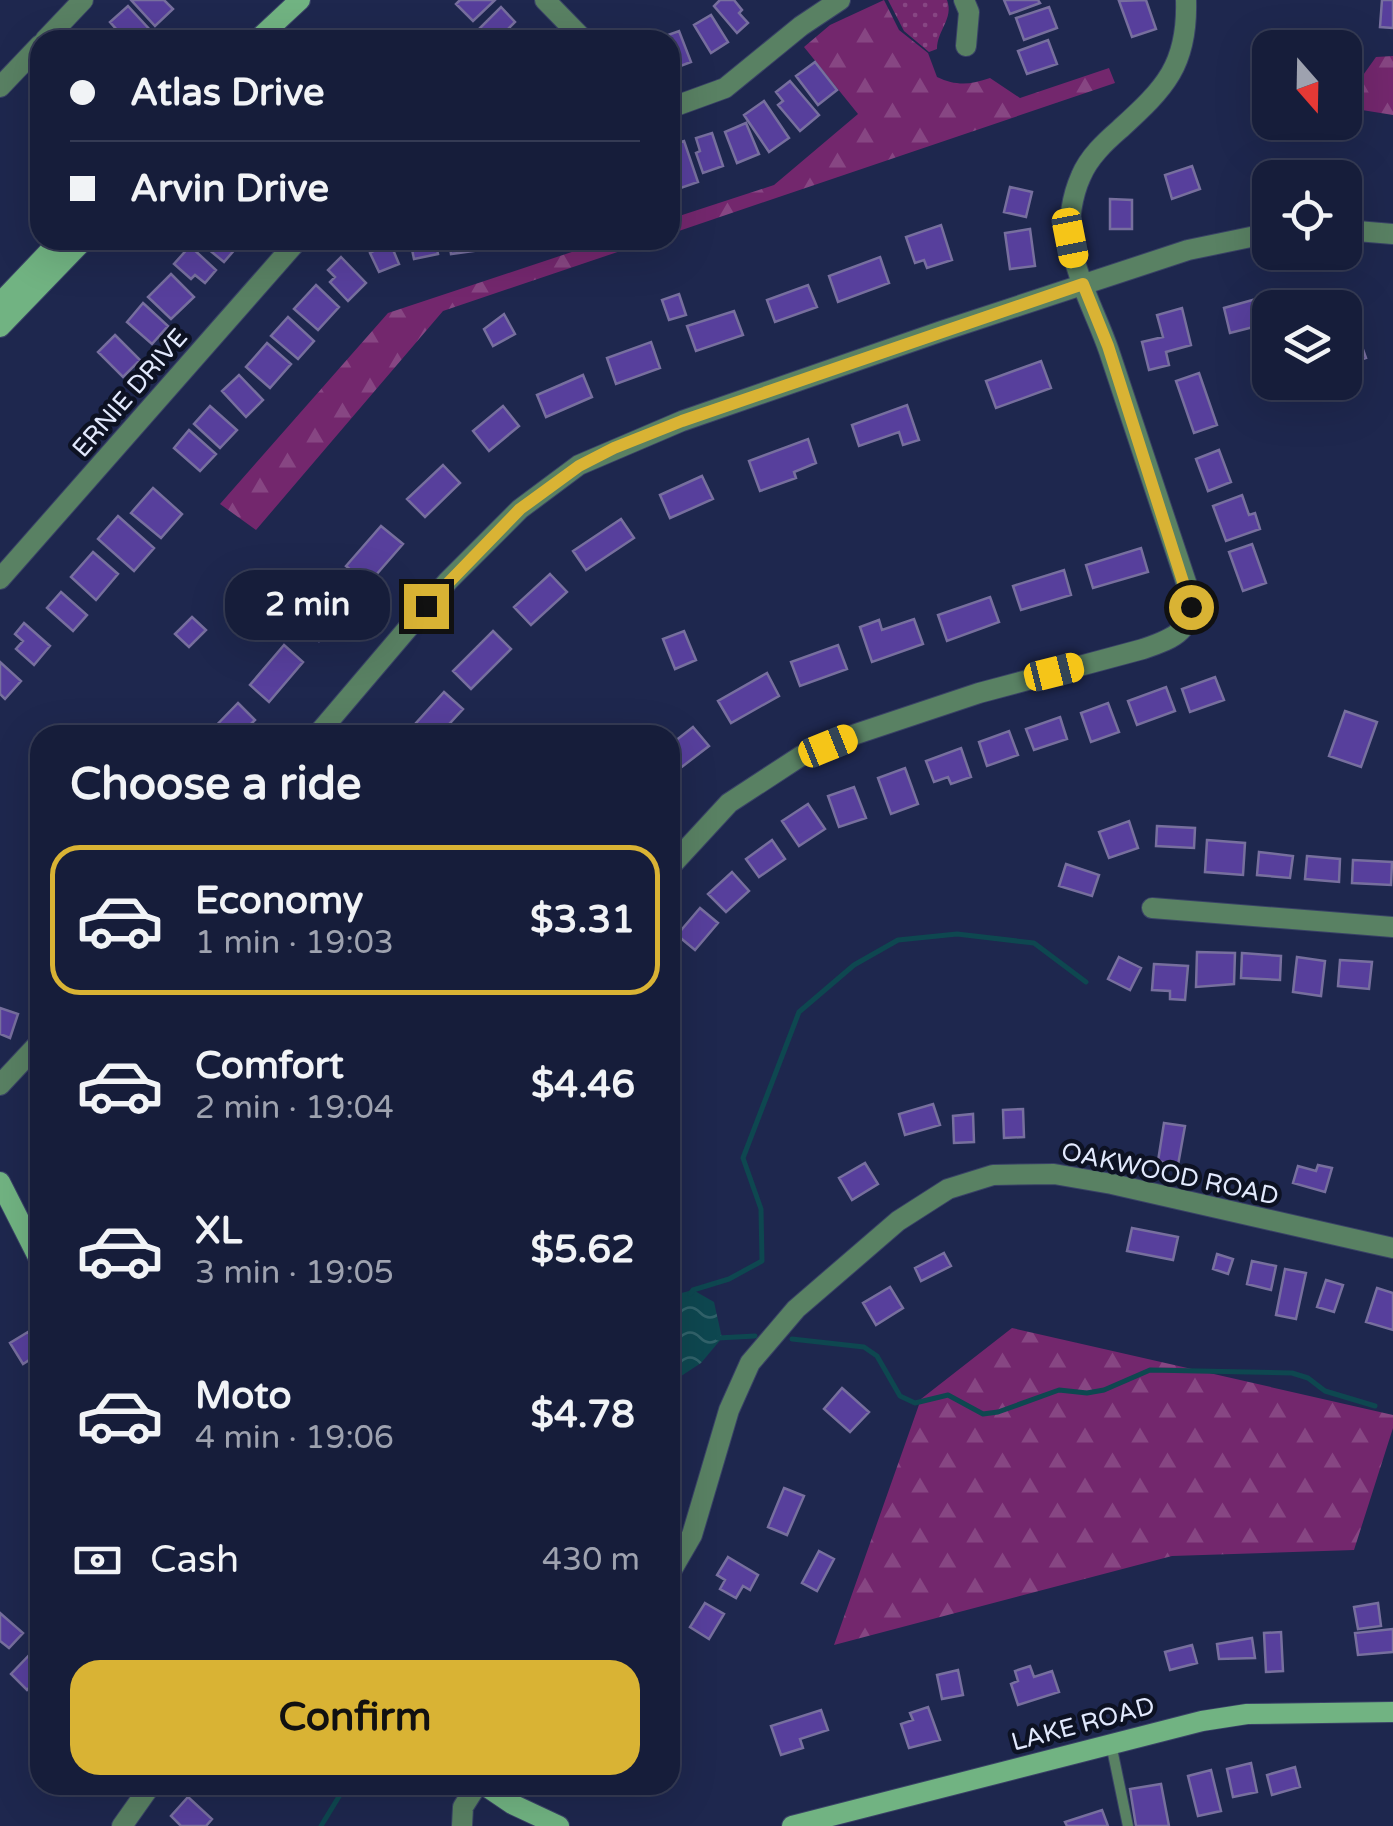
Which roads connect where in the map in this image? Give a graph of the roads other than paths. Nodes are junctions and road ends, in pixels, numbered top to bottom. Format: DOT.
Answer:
graph roads {
  1 [pos="83,0"];
  2 [pos="300,0"];
  3 [pos="545,0"];
  4 [pos="840,0"];
  5 [pos="964,0"];
  6 [pos="1186,0"];
  7 [pos="54,30"];
  8 [pos="271,30"];
  9 [pos="574,30"];
  10 [pos="966,46"];
  11 [pos="30,55"];
  12 [pos="0,87"];
  13 [pos="680,104"];
  14 [pos="1362,231"];
  15 [pos="1393,234"];
  16 [pos="1252,237"];
  17 [pos="50,250"];
  18 [pos="74,250"];
  19 [pos="289,250"];
  20 [pos="1083,284"];
  21 [pos="0,303"];
  22 [pos="0,327"];
  23 [pos="0,579"];
  24 [pos="326,725"];
  25 [pos="680,856"];
  26 [pos="1152,908"];
  27 [pos="1393,927"];
  28 [pos="30,1053"];
  29 [pos="0,1085"];
  30 [pos="0,1182"];
  31 [pos="30,1241"];
  32 [pos="1393,1248"];
  33 [pos="680,1556"];
  34 [pos="1393,1712"];
  35 [pos="1111,1743"];
  36 [pos="144,1795"];
  37 [pos="472,1795"];
  38 [pos="497,1795"];
  39 [pos="122,1826"];
  40 [pos="462,1826"];
  41 [pos="560,1826"];
  42 [pos="792,1826"];
  43 [pos="1128,1826"];
  1 -- 7 [label="street"];
  2 -- 8 [label="street"];
  3 -- 9 [label="street"];
  4 -- 13 [label="street"];
  5 -- 10 [label="street"];
  6 -- 20 [label="street"];
  11 -- 12 [label="street"];
  14 -- 15 [label="street"];
  16 -- 20 [label="street"];
  17 -- 21 [label="street"];
  18 -- 22 [label="street"];
  19 -- 23 [label="street, ERNIE DRIVE"];
  20 -- 24 [label="street"];
  20 -- 25 [label="street"];
  26 -- 27 [label="street"];
  28 -- 29 [label="street"];
  30 -- 31 [label="street"];
  32 -- 33 [label="street, OAKWOOD ROAD"];
  34 -- 35 [label="street, LAKE ROAD"];
  35 -- 42 [label="street, LAKE ROAD"];
  35 -- 43 [label="lane"];
  36 -- 39 [label="street"];
  37 -- 40 [label="street"];
  38 -- 41 [label="street"];
}
